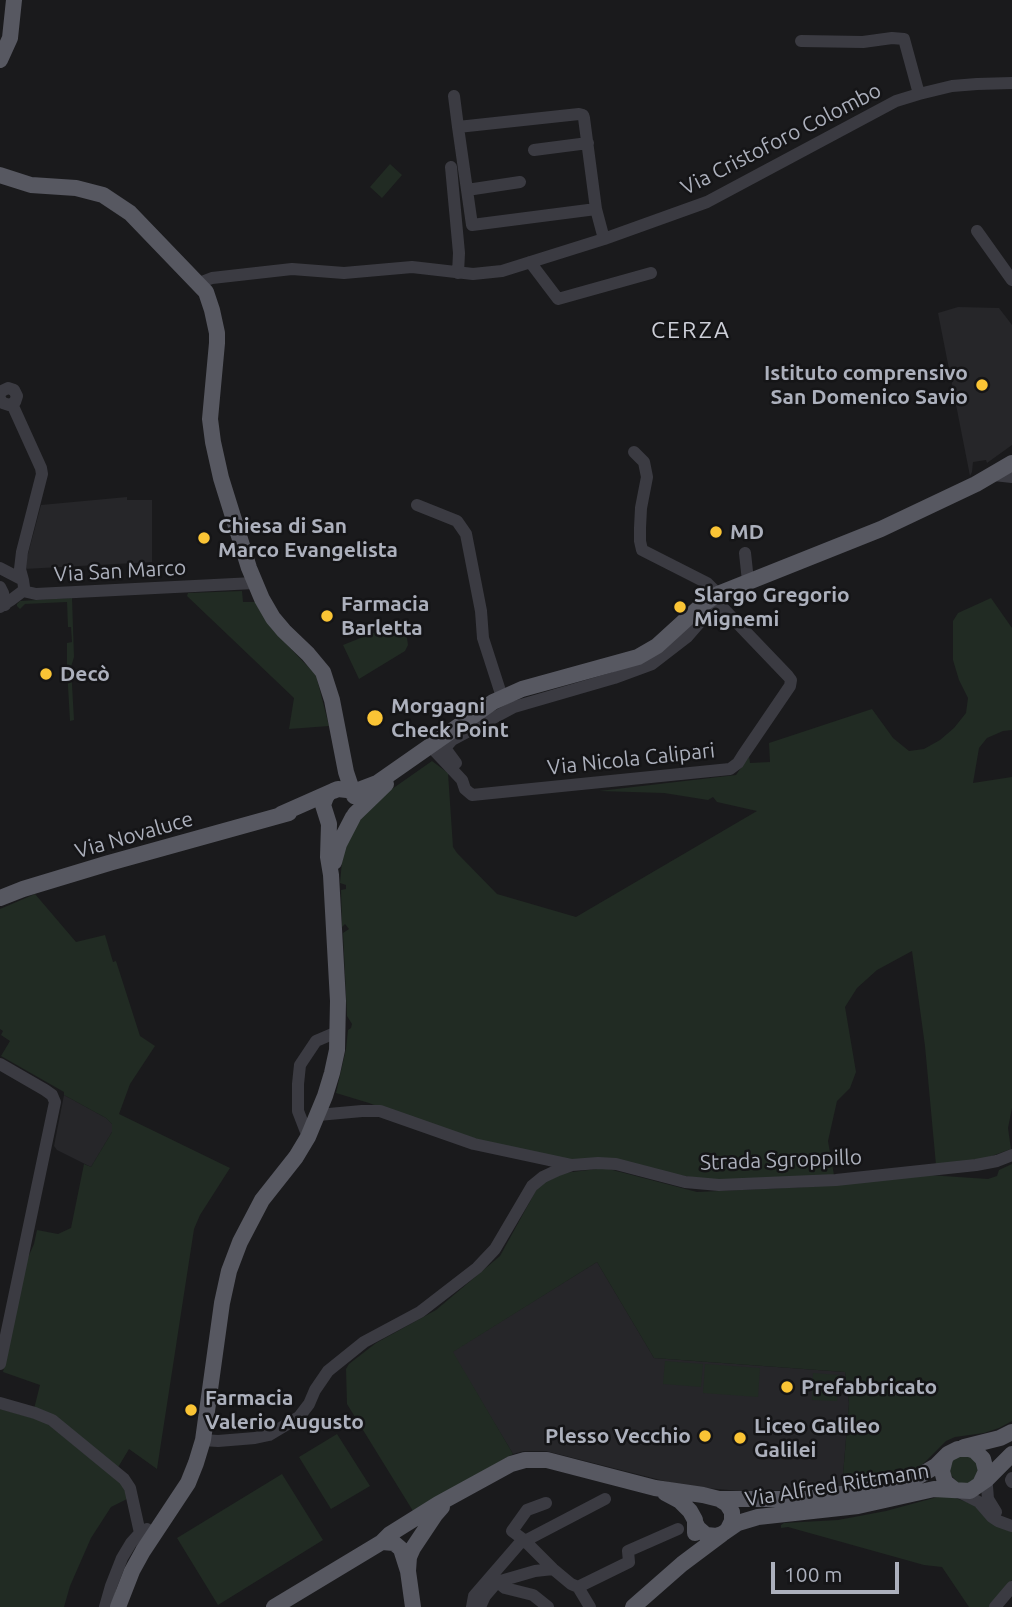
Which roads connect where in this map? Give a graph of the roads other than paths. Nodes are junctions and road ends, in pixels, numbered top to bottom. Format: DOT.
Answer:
graph roads {
  1 [pos="14,0"];
  2 [pos="801,41"];
  3 [pos="0,60"];
  4 [pos="1012,83"];
  5 [pos="919,94"];
  6 [pos="454,96"];
  7 [pos="458,127"];
  8 [pos="587,143"];
  9 [pos="534,150"];
  10 [pos="451,167"];
  11 [pos="0,175"];
  12 [pos="520,182"];
  13 [pos="467,190"];
  14 [pos="596,209"];
  15 [pos="977,231"];
  16 [pos="604,239"];
  17 [pos="530,262"];
  18 [pos="458,273"];
  19 [pos="651,274"];
  20 [pos="1012,280"];
  21 [pos="199,283"];
  22 [pos="4,399"];
  23 [pos="634,452"];
  24 [pos="1012,463"];
  25 [pos="994,475"];
  26 [pos="1012,477"];
  27 [pos="417,505"];
  28 [pos="22,552"];
  29 [pos="745,553"];
  30 [pos="0,568"];
  31 [pos="748,581"];
  32 [pos="254,583"];
  33 [pos="0,587"];
  34 [pos="25,588"];
  35 [pos="713,600"];
  36 [pos="3,606"];
  37 [pos="502,697"];
  38 [pos="449,737"];
  39 [pos="340,746"];
  40 [pos="430,746"];
  41 [pos="404,766"];
  42 [pos="450,767"];
  43 [pos="346,772"];
  44 [pos="462,780"];
  45 [pos="377,783"];
  46 [pos="343,792"];
  47 [pos="281,814"];
  48 [pos="326,816"];
  49 [pos="354,816"];
  50 [pos="331,875"];
  51 [pos="0,898"];
  52 [pos="337,1032"];
  53 [pos="0,1064"];
  54 [pos="318,1115"];
  55 [pos="308,1138"];
  56 [pos="1012,1155"];
  57 [pos="572,1166"];
  58 [pos="0,1364"];
  59 [pos="0,1403"];
  60 [pos="1012,1432"];
  61 [pos="203,1440"];
  62 [pos="953,1451"];
  63 [pos="1012,1454"];
  64 [pos="984,1478"];
  65 [pos="655,1488"];
  66 [pos="957,1491"];
  67 [pos="463,1492"];
  68 [pos="605,1499"];
  69 [pos="717,1499"];
  70 [pos="546,1503"];
  71 [pos="695,1522"];
  72 [pos="1009,1524"];
  73 [pos="678,1530"];
  74 [pos="725,1532"];
  75 [pos="145,1536"];
  76 [pos="524,1540"];
  77 [pos="382,1542"];
  78 [pos="682,1564"];
  79 [pos="553,1569"];
  80 [pos="408,1572"];
  81 [pos="494,1579"];
  82 [pos="578,1587"];
  83 [pos="1012,1587"];
  84 [pos="637,1606"];
  85 [pos="105,1607"];
  86 [pos="118,1607"];
  87 [pos="274,1607"];
  88 [pos="413,1607"];
  89 [pos="472,1607"];
  90 [pos="480,1607"];
  91 [pos="548,1607"];
  92 [pos="580,1607"];
  93 [pos="591,1607"];
  94 [pos="995,1607"];
  1 -- 3 [label="main road"];
  2 -- 5 [label="street"];
  4 -- 5 [label="street, Via Cristoforo Colombo"];
  5 -- 16 [label="street, Via Cristoforo Colombo"];
  6 -- 7 [label="street"];
  7 -- 8 [label="street"];
  7 -- 13 [label="street"];
  8 -- 9 [label="street"];
  8 -- 14 [label="street"];
  10 -- 18 [label="street"];
  11 -- 21 [label="main road"];
  12 -- 13 [label="street"];
  13 -- 14 [label="street"];
  14 -- 16 [label="street"];
  15 -- 20 [label="street"];
  16 -- 17 [label="street, Via Cristoforo Colombo"];
  17 -- 18 [label="street, Via Cristoforo Colombo"];
  17 -- 19 [label="street"];
  18 -- 21 [label="street, Via Cristoforo Colombo"];
  21 -- 32 [label="main road"];
  22 -- 28 [label="street"];
  23 -- 35 [label="street"];
  24 -- 25 [label="main road"];
  25 -- 26 [label="street"];
  25 -- 31 [label="main road"];
  27 -- 37 [label="street"];
  28 -- 30 [label="street"];
  28 -- 34 [label="street"];
  29 -- 31 [label="street"];
  30 -- 34 [label="street"];
  31 -- 35 [label="main road"];
  32 -- 34 [label="street, Via San Marco"];
  32 -- 39 [label="main road"];
  33 -- 36 [label="street"];
  34 -- 36 [label="street"];
  35 -- 37 [label="main road"];
  35 -- 38 [label="street"];
  35 -- 44 [label="street, Via Nicola Calipari"];
  37 -- 38 [label="main road"];
  38 -- 40 [label="main road"];
  38 -- 44 [label="street"];
  39 -- 43 [label="main road"];
  39 -- 46 [label="main road"];
  40 -- 41 [label="main road"];
  40 -- 42 [label="street, Via Nicola Calipari"];
  41 -- 42 [label="street"];
  41 -- 45 [label="main road"];
  41 -- 49 [label="main road"];
  42 -- 44 [label="street, Via Nicola Calipari"];
  43 -- 45 [label="main road"];
  43 -- 46 [label="main road"];
  45 -- 46 [label="main road"];
  46 -- 47 [label="main road"];
  46 -- 48 [label="main road"];
  46 -- 49 [label="main road"];
  47 -- 48 [label="main road"];
  47 -- 51 [label="main road, Via Novaluce"];
  48 -- 49 [label="main road"];
  48 -- 50 [label="main road"];
  49 -- 50 [label="main road"];
  50 -- 52 [label="main road"];
  52 -- 54 [label="main road"];
  52 -- 55 [label="street"];
  53 -- 58 [label="street"];
  54 -- 55 [label="main road"];
  54 -- 57 [label="street"];
  55 -- 61 [label="main road"];
  56 -- 57 [label="street, Strada Sgroppillo"];
  57 -- 61 [label="street, Strada Sgroppillo"];
  59 -- 75 [label="street"];
  60 -- 62 [label="main road"];
  61 -- 75 [label="main road"];
  62 -- 64 [label="main road"];
  62 -- 66 [label="main road"];
  62 -- 69 [label="main road, Via Alfred Rittmann"];
  63 -- 64 [label="main road"];
  64 -- 66 [label="main road"];
  64 -- 72 [label="street"];
  65 -- 67 [label="main road"];
  65 -- 69 [label="main road, Via Alfred Rittmann"];
  65 -- 71 [label="main road"];
  66 -- 72 [label="street"];
  66 -- 74 [label="main road, Via Alfred Rittmann"];
  67 -- 77 [label="main road"];
  67 -- 80 [label="main road"];
  68 -- 76 [label="street"];
  69 -- 71 [label="main road"];
  69 -- 74 [label="main road"];
  70 -- 76 [label="street"];
  71 -- 74 [label="main road"];
  71 -- 78 [label="main road"];
  73 -- 82 [label="street"];
  74 -- 78 [label="main road, Via Alfred Rittmann"];
  75 -- 85 [label="street"];
  75 -- 86 [label="main road"];
  76 -- 79 [label="street"];
  76 -- 81 [label="street"];
  77 -- 80 [label="main road"];
  77 -- 87 [label="main road"];
  78 -- 84 [label="main road, Via Alfred Rittmann"];
  79 -- 81 [label="street"];
  79 -- 82 [label="street"];
  80 -- 88 [label="main road"];
  81 -- 89 [label="street"];
  81 -- 90 [label="street"];
  81 -- 91 [label="street"];
  82 -- 93 [label="street"];
  83 -- 94 [label="street"];
  92 -- 93 [label="street"];
}
